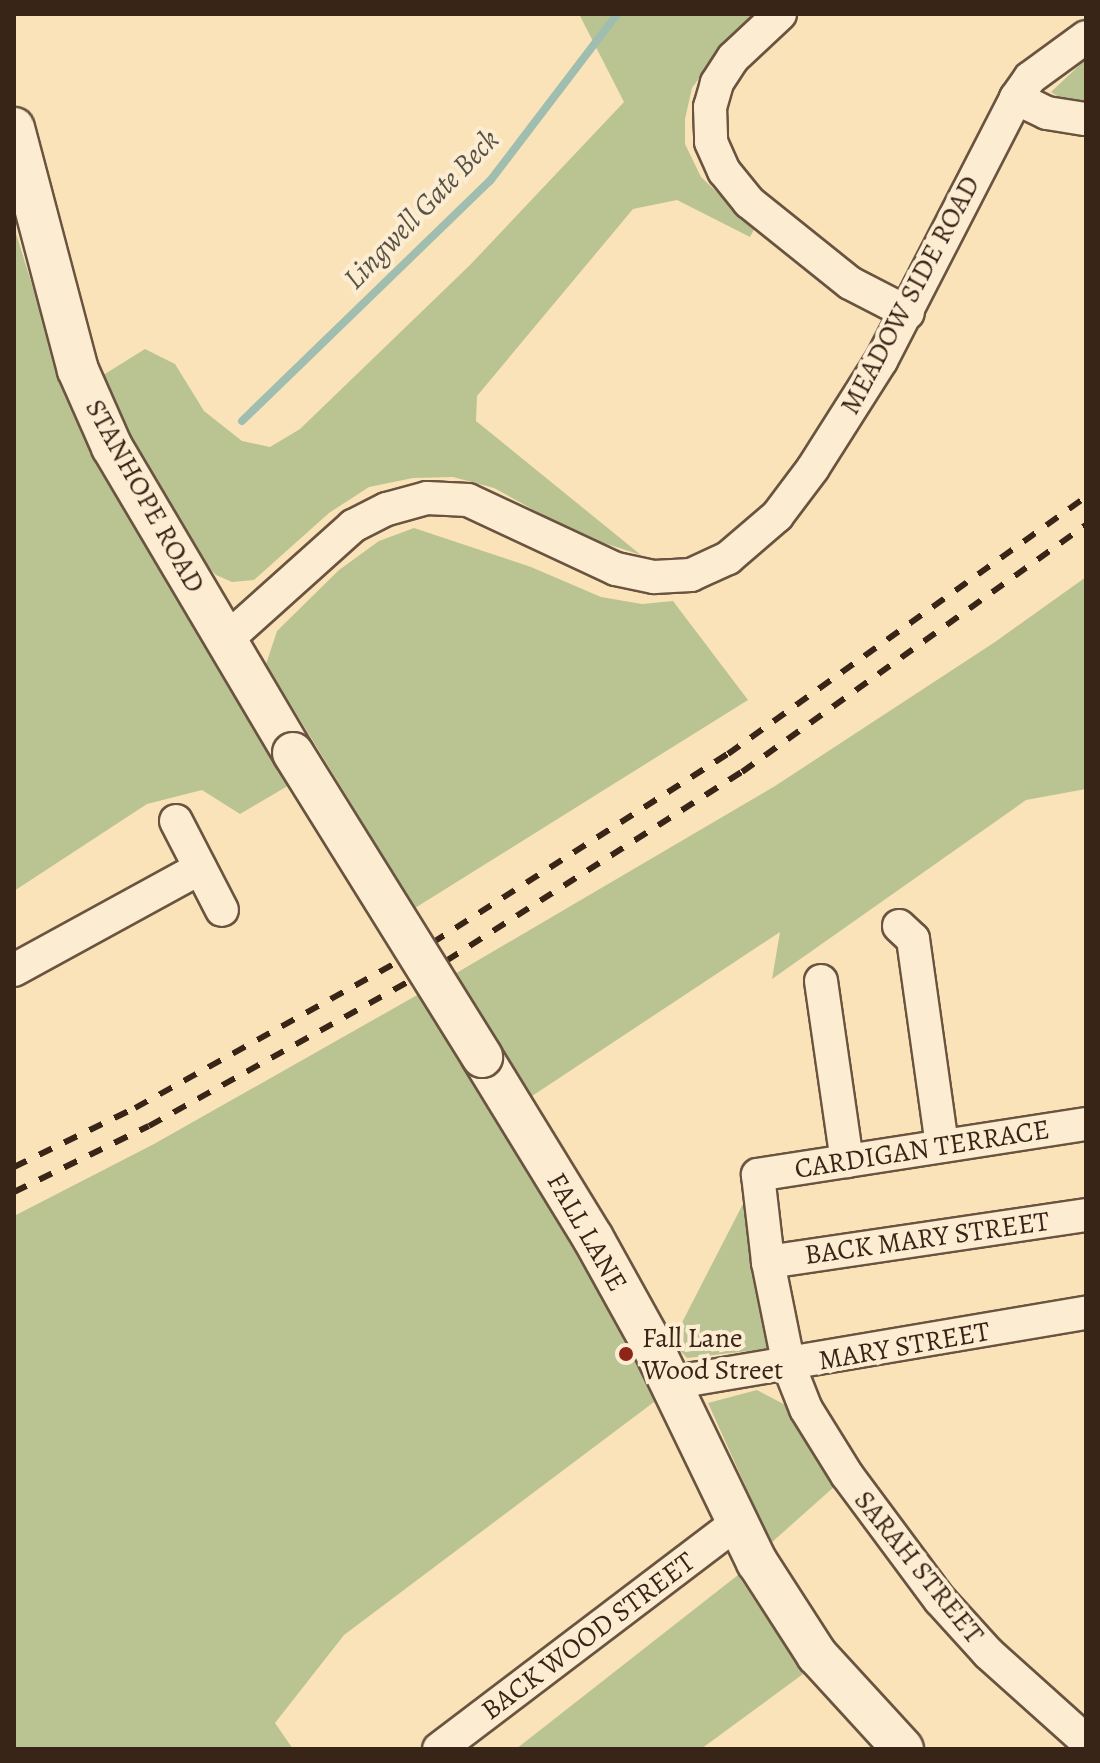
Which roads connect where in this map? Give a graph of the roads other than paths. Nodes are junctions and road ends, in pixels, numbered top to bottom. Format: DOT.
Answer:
graph roads {
  1 [pos="780,14"];
  2 [pos="1086,37"];
  3 [pos="1016,98"];
  4 [pos="1086,119"];
  5 [pos="14,128"];
  6 [pos="908,313"];
  7 [pos="226,640"];
  8 [pos="293,753"];
  9 [pos="176,821"];
  10 [pos="200,868"];
  11 [pos="222,910"];
  12 [pos="899,926"];
  13 [pos="14,970"];
  14 [pos="821,981"];
  15 [pos="1086,1124"];
  16 [pos="942,1146"];
  17 [pos="847,1161"];
  18 [pos="758,1175"];
  19 [pos="1086,1215"];
  20 [pos="768,1262"];
  21 [pos="1086,1313"];
  22 [pos="789,1366"];
  23 [pos="675,1387"];
  24 [pos="737,1523"];
  25 [pos="1086,1741"];
  26 [pos="439,1749"];
  27 [pos="903,1749"];
  1 -- 6 [label="street"];
  2 -- 3 [label="street, MEADOW SIDE ROAD"];
  3 -- 4 [label="street"];
  3 -- 6 [label="street, MEADOW SIDE ROAD"];
  5 -- 7 [label="street, STANHOPE ROAD"];
  6 -- 7 [label="street, MEADOW SIDE ROAD"];
  7 -- 8 [label="street, STANHOPE ROAD"];
  8 -- 23 [label="street, FALL LANE, bridge"];
  9 -- 10 [label="street"];
  10 -- 11 [label="street"];
  10 -- 13 [label="street"];
  12 -- 16 [label="street"];
  14 -- 17 [label="street"];
  15 -- 16 [label="street, CARDIGAN TERRACE"];
  16 -- 17 [label="street, CARDIGAN TERRACE"];
  17 -- 18 [label="street, CARDIGAN TERRACE"];
  18 -- 20 [label="street, SARAH STREET"];
  19 -- 20 [label="street, BACK MARY STREET"];
  20 -- 22 [label="street, SARAH STREET"];
  21 -- 22 [label="street, MARY STREET"];
  22 -- 23 [label="street, MARY STREET"];
  22 -- 25 [label="street, SARAH STREET"];
  23 -- 24 [label="street, FALL LANE"];
  24 -- 26 [label="street, BACK WOOD STREET"];
  24 -- 27 [label="street, FALL LANE"];
}
